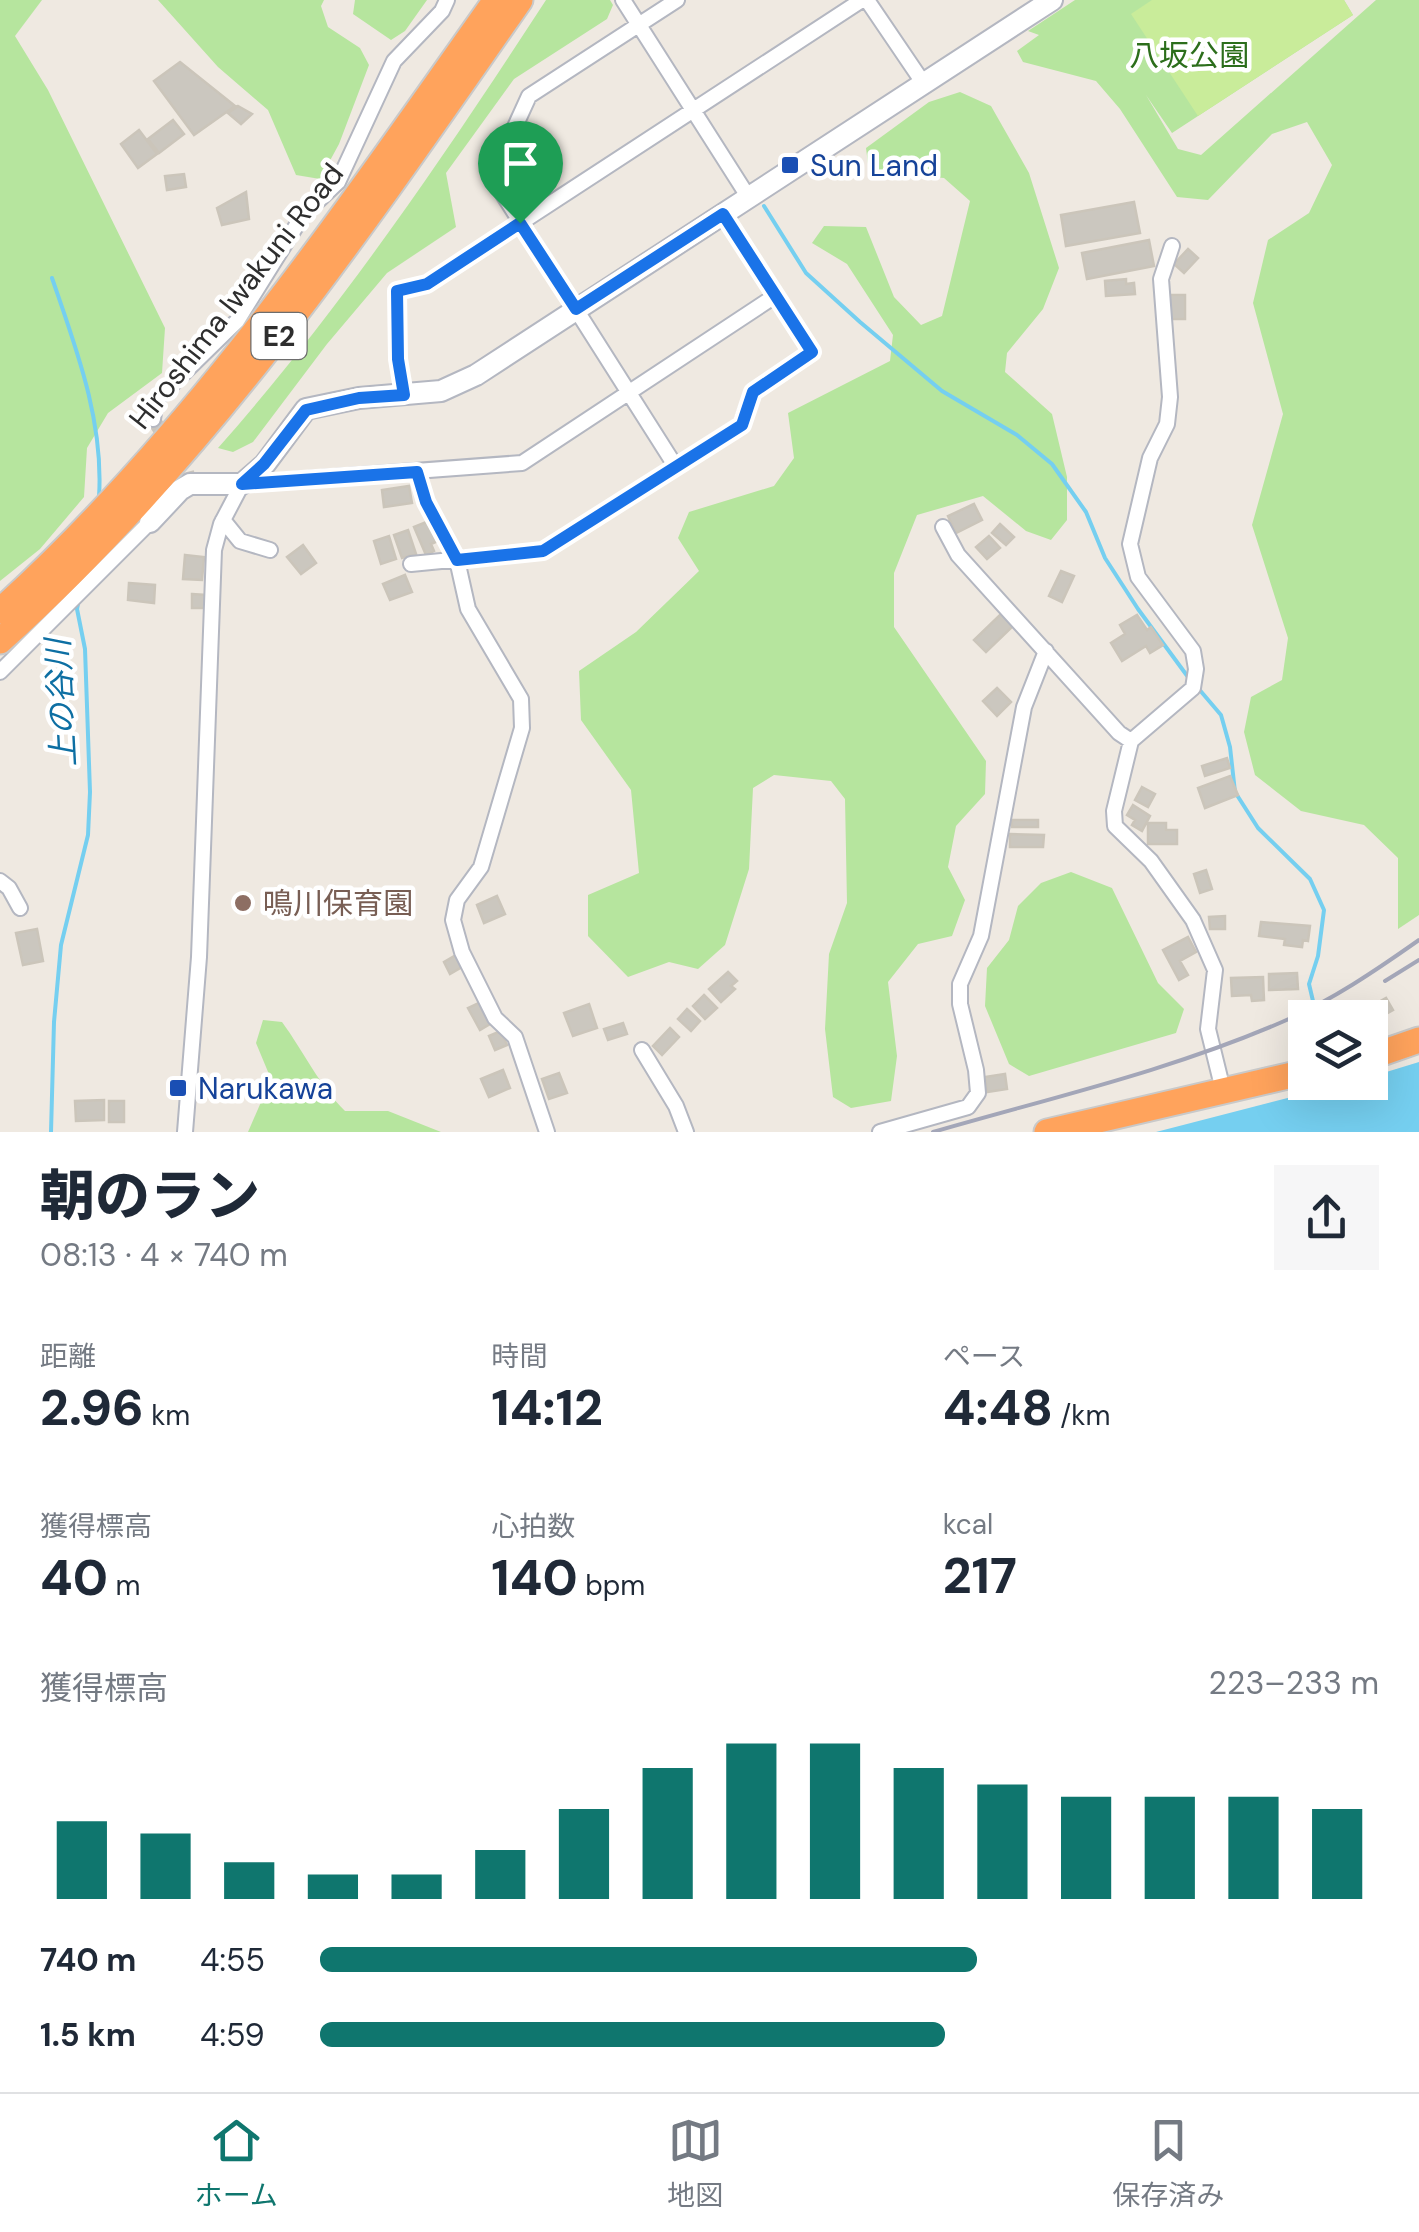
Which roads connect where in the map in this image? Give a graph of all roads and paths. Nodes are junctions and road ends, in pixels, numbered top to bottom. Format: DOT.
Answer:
graph roads {
  1 [pos="447,0"];
  2 [pos="496,0"];
  3 [pos="520,0"];
  4 [pos="624,0"];
  5 [pos="677,0"];
  6 [pos="864,0"];
  7 [pos="1052,0"];
  8 [pos="637,26"];
  9 [pos="924,84"];
  10 [pos="691,109"];
  11 [pos="749,198"];
  12 [pos="723,214"];
  13 [pos="520,223"];
  14 [pos="1172,246"];
  15 [pos="776,296"];
  16 [pos="576,309"];
  17 [pos="404,395"];
  18 [pos="628,395"];
  19 [pos="152,420"];
  20 [pos="676,467"];
  21 [pos="417,472"];
  22 [pos="242,484"];
  23 [pos="223,520"];
  24 [pos="150,522"];
  25 [pos="943,527"];
  26 [pos="270,550"];
  27 [pos="457,560"];
  28 [pos="411,564"];
  29 [pos="0,611"];
  30 [pos="0,641"];
  31 [pos="1046,651"];
  32 [pos="0,672"];
  33 [pos="1132,741"];
  34 [pos="0,881"];
  35 [pos="20,908"];
  36 [pos="1419,1040"];
  37 [pos="642,1050"];
  38 [pos="1388,1050"];
  39 [pos="1288,1076"];
  40 [pos="1222,1090"];
  41 [pos="185,1132"];
  42 [pos="547,1132"];
  43 [pos="686,1132"];
  44 [pos="880,1132"];
  45 [pos="1047,1132"];
  1 -- 19 [label="street"];
  2 -- 29 [label="highway, Hiroshima Iwakuni Road / E2"];
  3 -- 30 [label="highway, Hiroshima Iwakuni Road / E2"];
  4 -- 8 [label="street"];
  5 -- 8 [label="street"];
  6 -- 9 [label="street"];
  6 -- 10 [label="street"];
  7 -- 9 [label="street"];
  8 -- 10 [label="street"];
  8 -- 13 [label="street"];
  9 -- 11 [label="street"];
  10 -- 11 [label="street"];
  10 -- 13 [label="street"];
  11 -- 12 [label="street"];
  12 -- 15 [label="street"];
  12 -- 16 [label="street"];
  13 -- 16 [label="street"];
  13 -- 17 [label="street"];
  14 -- 33 [label="street"];
  15 -- 18 [label="street"];
  15 -- 20 [label="street"];
  16 -- 17 [label="street"];
  16 -- 18 [label="street"];
  17 -- 22 [label="street"];
  18 -- 20 [label="street"];
  18 -- 21 [label="street"];
  20 -- 27 [label="street"];
  21 -- 22 [label="street"];
  21 -- 27 [label="street"];
  22 -- 23 [label="street"];
  22 -- 24 [label="street"];
  23 -- 26 [label="street"];
  23 -- 41 [label="street"];
  24 -- 32 [label="street"];
  25 -- 31 [label="street"];
  27 -- 28 [label="street"];
  27 -- 42 [label="street"];
  31 -- 33 [label="street"];
  31 -- 44 [label="street"];
  33 -- 40 [label="street"];
  34 -- 35 [label="street"];
  36 -- 38 [label="highway"];
  37 -- 43 [label="street"];
  39 -- 40 [label="highway"];
  40 -- 45 [label="highway"];
}
